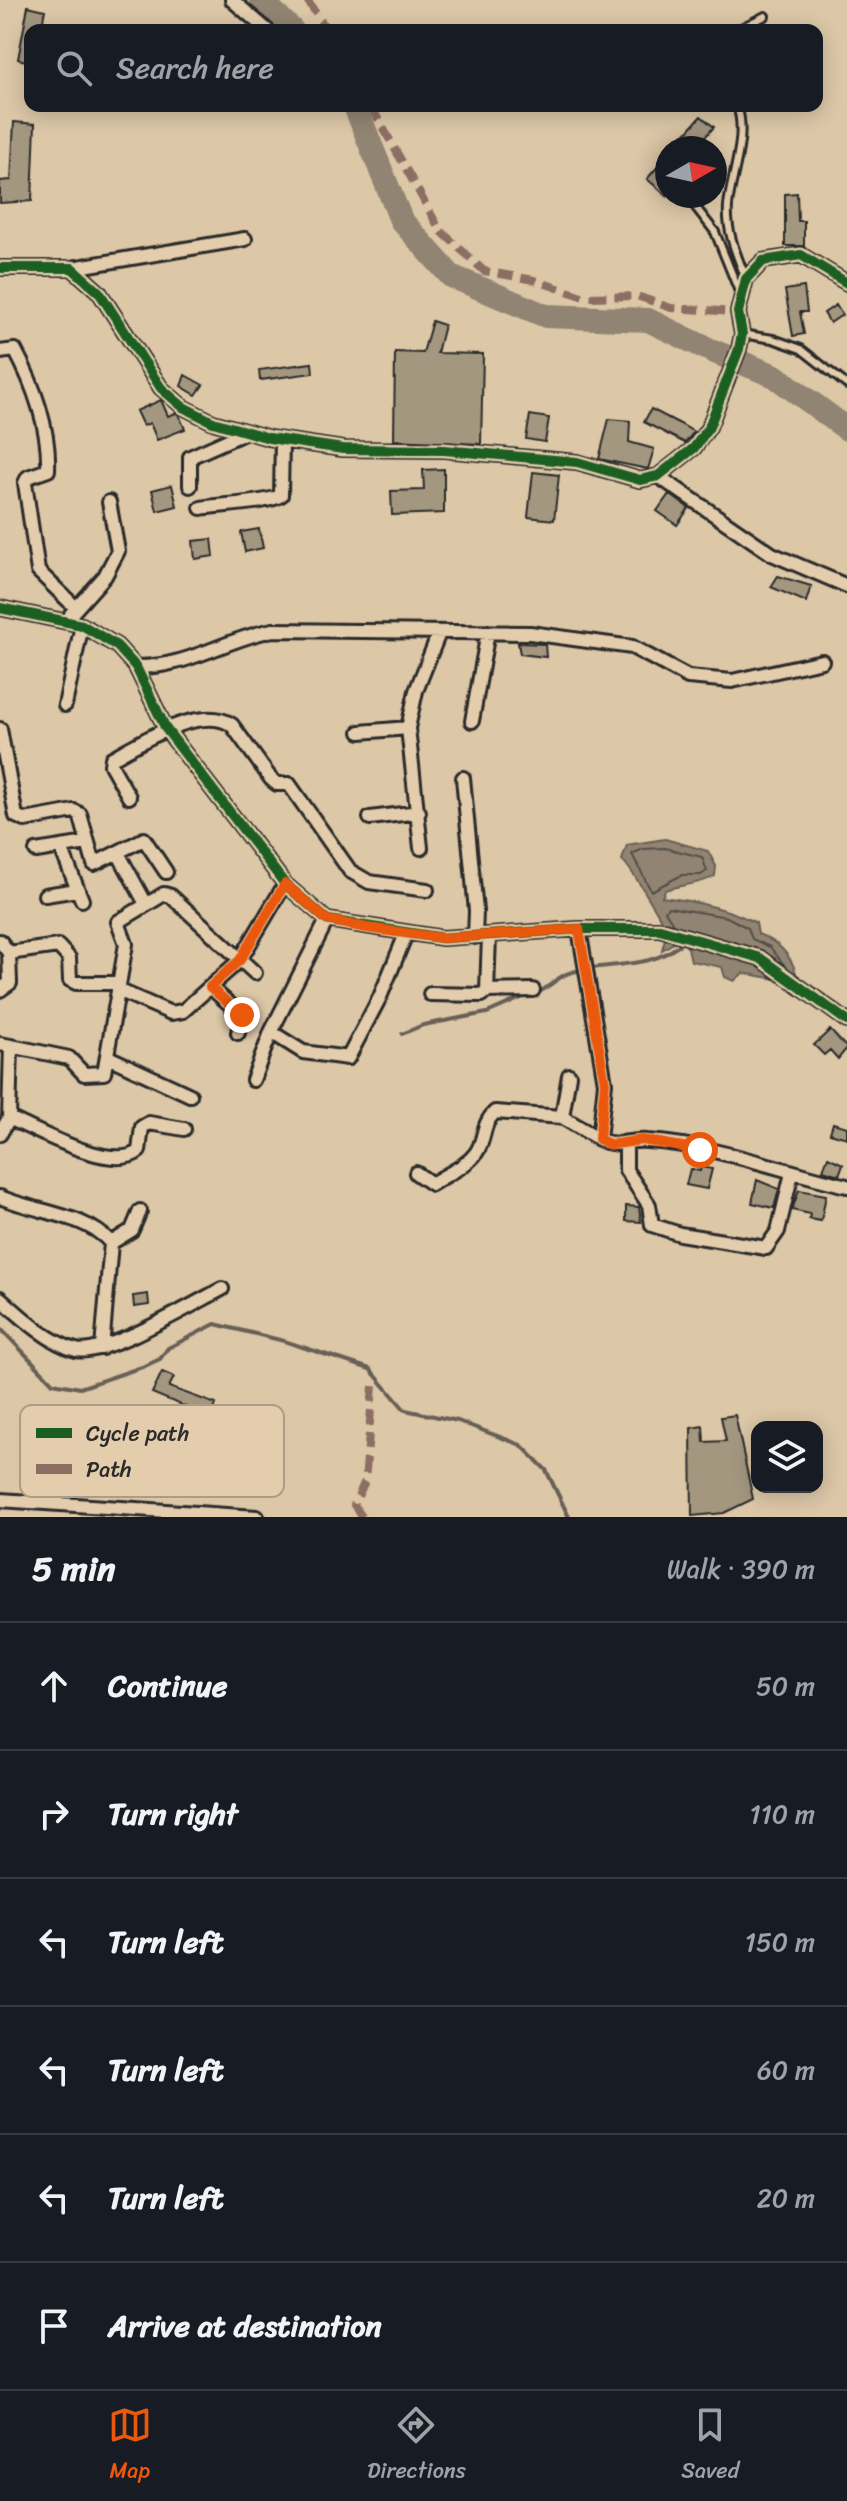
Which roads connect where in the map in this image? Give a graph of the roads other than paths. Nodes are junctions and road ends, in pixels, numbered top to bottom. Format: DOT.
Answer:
graph roads {
  1 [pos="232,0"];
  2 [pos="765,16"];
  3 [pos="260,24"];
  4 [pos="749,24"];
  5 [pos="738,112"];
  6 [pos="696,208"];
  7 [pos="245,239"];
  8 [pos="0,268"];
  9 [pos="72,268"];
  10 [pos="746,279"];
  11 [pos="847,283"];
  12 [pos="740,294"];
  13 [pos="742,334"];
  14 [pos="0,352"];
  15 [pos="847,385"];
  16 [pos="244,433"];
  17 [pos="282,440"];
  18 [pos="658,476"];
  19 [pos="190,486"];
  20 [pos="109,502"];
  21 [pos="201,508"];
  22 [pos="847,586"];
  23 [pos="0,608"];
  24 [pos="76,608"];
  25 [pos="63,622"];
  26 [pos="82,625"];
  27 [pos="488,632"];
  28 [pos="439,633"];
  29 [pos="822,661"];
  30 [pos="136,667"];
  31 [pos="65,705"];
  32 [pos="472,721"];
  33 [pos="408,728"];
  34 [pos="0,729"];
  35 [pos="166,729"];
  36 [pos="360,732"];
  37 [pos="463,778"];
  38 [pos="129,797"];
  39 [pos="419,812"];
  40 [pos="370,818"];
  41 [pos="87,843"];
  42 [pos="61,848"];
  43 [pos="421,848"];
  44 [pos="36,851"];
  45 [pos="118,853"];
  46 [pos="166,872"];
  47 [pos="285,884"];
  48 [pos="427,890"];
  49 [pos="45,895"];
  50 [pos="146,904"];
  51 [pos="327,920"];
  52 [pos="579,929"];
  53 [pos="406,934"];
  54 [pos="489,936"];
  55 [pos="475,937"];
  56 [pos="2,945"];
  57 [pos="240,960"];
  58 [pos="255,973"];
  59 [pos="119,986"];
  60 [pos="210,987"];
  61 [pos="0,990"];
  62 [pos="533,990"];
  63 [pos="487,991"];
  64 [pos="430,994"];
  65 [pos="847,1021"];
  66 [pos="271,1032"];
  67 [pos="238,1033"];
  68 [pos="5,1045"];
  69 [pos="108,1057"];
  70 [pos="569,1075"];
  71 [pos="253,1080"];
  72 [pos="190,1095"];
  73 [pos="562,1117"];
  74 [pos="9,1118"];
  75 [pos="184,1129"];
  76 [pos="0,1134"];
  77 [pos="599,1139"];
  78 [pos="626,1144"];
  79 [pos="416,1173"];
  80 [pos="792,1173"];
  81 [pos="847,1186"];
  82 [pos="0,1197"];
  83 [pos="140,1211"];
  84 [pos="111,1243"];
  85 [pos="222,1289"];
  86 [pos="0,1298"];
  87 [pos="102,1348"];
  88 [pos="0,1500"];
  89 [pos="64,1510"];
  90 [pos="257,1517"];
  1 -- 3 [label="street"];
  2 -- 4 [label="lane"];
  5 -- 10 [label="lane"];
  6 -- 12 [label="lane"];
  7 -- 9 [label="street"];
  8 -- 9 [label="street"];
  9 -- 16 [label="street"];
  10 -- 11 [label="street"];
  10 -- 12 [label="street"];
  12 -- 13 [label="street"];
  13 -- 15 [label="lane"];
  13 -- 18 [label="street"];
  14 -- 24 [label="street"];
  16 -- 17 [label="street"];
  16 -- 19 [label="street"];
  17 -- 18 [label="street"];
  17 -- 21 [label="street"];
  18 -- 22 [label="street"];
  20 -- 24 [label="street"];
  23 -- 25 [label="street"];
  24 -- 25 [label="street"];
  25 -- 26 [label="street"];
  26 -- 30 [label="street"];
  26 -- 31 [label="street"];
  27 -- 28 [label="street"];
  27 -- 29 [label="street"];
  27 -- 32 [label="street"];
  28 -- 30 [label="street"];
  28 -- 33 [label="street"];
  30 -- 35 [label="street"];
  33 -- 36 [label="street"];
  33 -- 39 [label="street"];
  34 -- 41 [label="street"];
  35 -- 38 [label="street"];
  35 -- 47 [label="street"];
  35 -- 48 [label="street"];
  37 -- 55 [label="street"];
  39 -- 40 [label="street"];
  39 -- 43 [label="street"];
  41 -- 42 [label="street"];
  41 -- 45 [label="street"];
  42 -- 44 [label="street"];
  42 -- 49 [label="street"];
  45 -- 46 [label="street"];
  45 -- 50 [label="street"];
  47 -- 51 [label="street"];
  47 -- 57 [label="street"];
  50 -- 57 [label="street"];
  50 -- 59 [label="street"];
  51 -- 53 [label="street"];
  51 -- 66 [label="street"];
  52 -- 54 [label="street"];
  52 -- 65 [label="street"];
  52 -- 77 [label="street"];
  53 -- 55 [label="street"];
  53 -- 66 [label="street"];
  54 -- 55 [label="street"];
  54 -- 63 [label="street"];
  56 -- 59 [label="street"];
  56 -- 61 [label="street"];
  57 -- 58 [label="street"];
  57 -- 60 [label="street"];
  59 -- 60 [label="street"];
  59 -- 69 [label="street"];
  60 -- 67 [label="street"];
  62 -- 63 [label="street"];
  63 -- 64 [label="street"];
  66 -- 71 [label="street"];
  68 -- 69 [label="street"];
  68 -- 74 [label="street"];
  69 -- 72 [label="street"];
  70 -- 73 [label="street"];
  73 -- 77 [label="street"];
  73 -- 79 [label="street"];
  74 -- 75 [label="street"];
  74 -- 76 [label="street"];
  77 -- 78 [label="street"];
  78 -- 80 [label="street"];
  78 -- 80 [label="street"];
  80 -- 81 [label="street"];
  82 -- 84 [label="street"];
  83 -- 84 [label="street"];
  84 -- 87 [label="street"];
  85 -- 87 [label="street"];
  86 -- 87 [label="street"];
  88 -- 89 [label="street"];
  89 -- 90 [label="street"];
}
